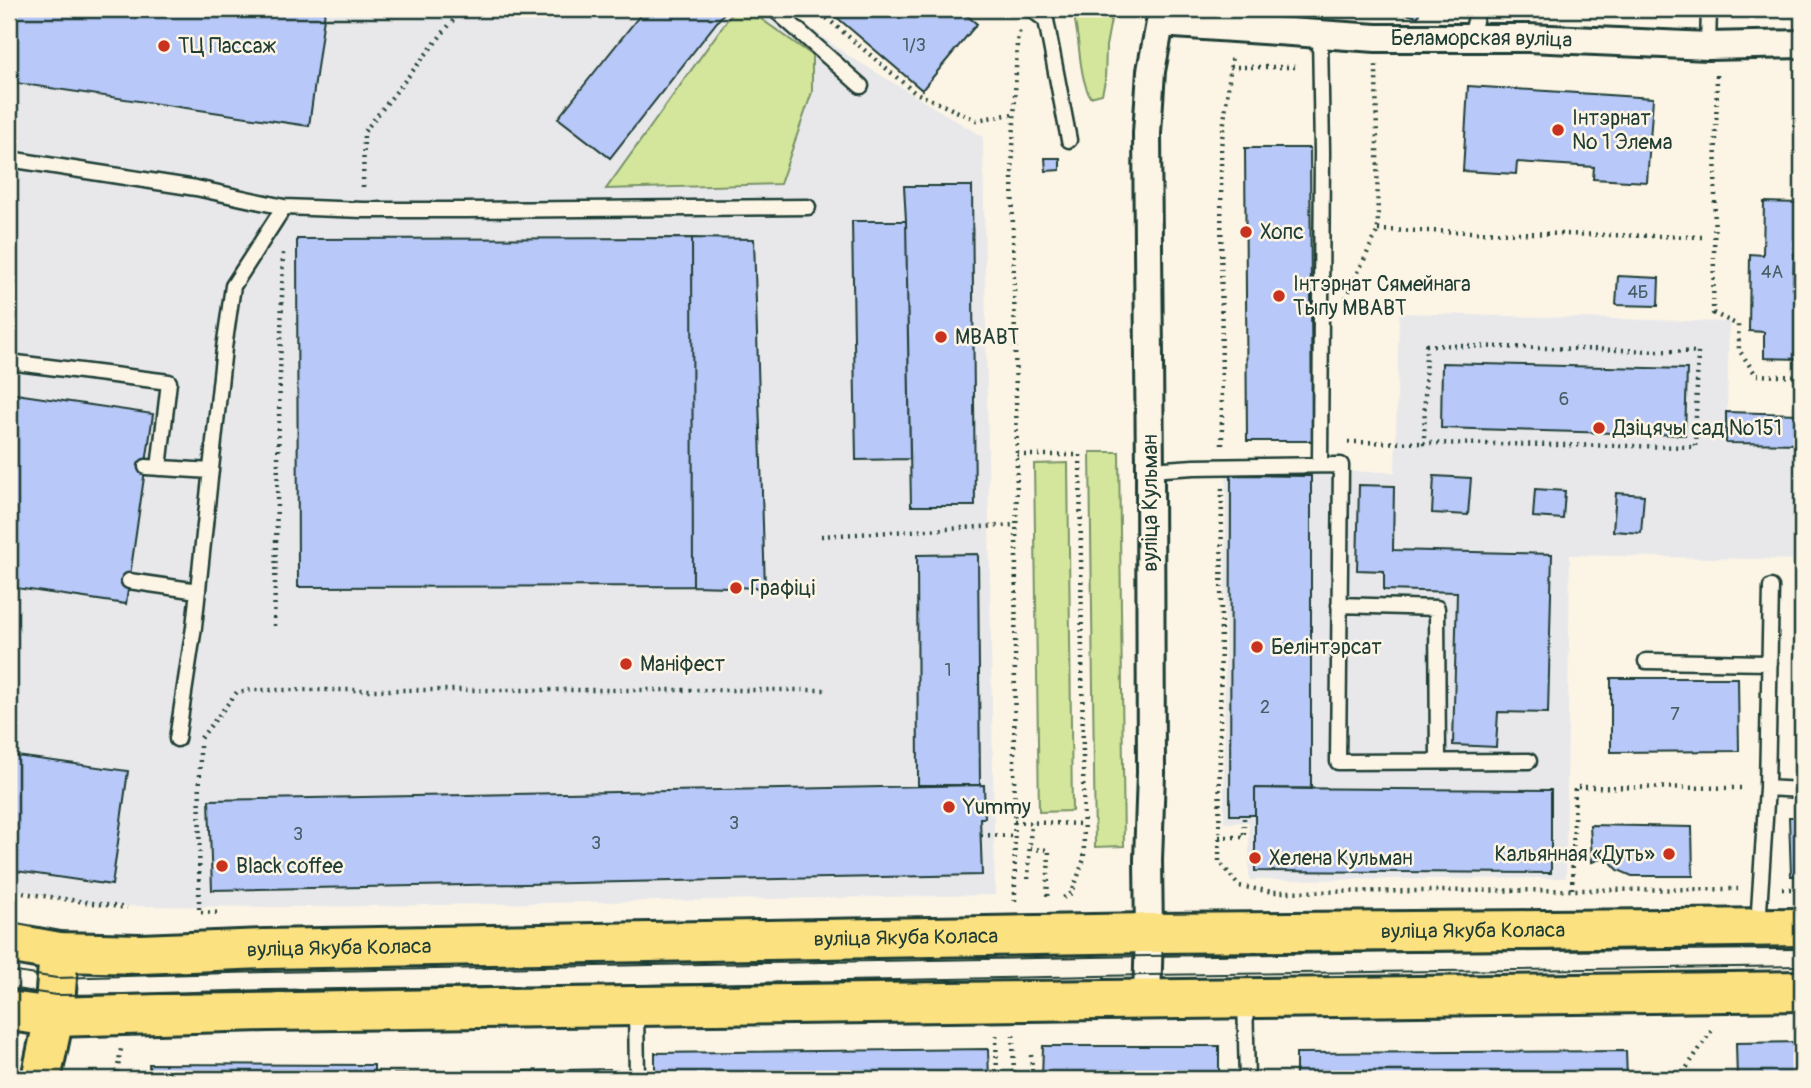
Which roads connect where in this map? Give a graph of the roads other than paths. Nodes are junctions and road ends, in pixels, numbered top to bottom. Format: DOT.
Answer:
graph roads {
  1 [pos="774,9"];
  2 [pos="1478,9"];
  3 [pos="1709,9"];
  4 [pos="1027,14"];
  5 [pos="1163,16"];
  6 [pos="1320,34"];
  7 [pos="1471,37"];
  8 [pos="1802,44"];
  9 [pos="1713,58"];
  10 [pos="861,86"];
  11 [pos="1069,140"];
  12 [pos="9,159"];
  13 [pos="808,206"];
  14 [pos="284,207"];
  15 [pos="9,362"];
  16 [pos="1320,465"];
  17 [pos="1150,470"];
  18 [pos="211,471"];
  19 [pos="129,581"];
  20 [pos="1771,587"];
  21 [pos="198,590"];
  22 [pos="1339,605"];
  23 [pos="1646,662"];
  24 [pos="1770,663"];
  25 [pos="177,739"];
  26 [pos="1438,761"];
  27 [pos="1529,761"];
  28 [pos="1767,788"];
  29 [pos="1802,790"];
  30 [pos="1758,928"];
  31 [pos="1802,928"];
  32 [pos="1149,933"];
  33 [pos="9,943"];
  34 [pos="59,951"];
  35 [pos="1802,991"];
  36 [pos="1245,998"];
  37 [pos="1147,999"];
  38 [pos="636,1006"];
  39 [pos="9,1012"];
  40 [pos="54,1017"];
  41 [pos="41,1079"];
  42 [pos="637,1079"];
  43 [pos="1247,1079"];
  1 -- 10 [label="lane"];
  2 -- 7 [label="lane"];
  3 -- 9 [label="lane"];
  4 -- 11 [label="lane"];
  5 -- 6 [label="street, Беламорская вуліца"];
  5 -- 17 [label="street, вуліца Кульман"];
  6 -- 7 [label="street, Беламорская вуліца"];
  6 -- 16 [label="lane"];
  7 -- 9 [label="street, Беламорская вуліца"];
  8 -- 9 [label="street, Беламорская вуліца"];
  12 -- 14 [label="lane"];
  13 -- 14 [label="lane"];
  14 -- 18 [label="lane"];
  15 -- 18 [label="lane"];
  16 -- 17 [label="lane"];
  16 -- 22 [label="lane"];
  17 -- 32 [label="street, вуліца Кульман"];
  18 -- 21 [label="lane"];
  19 -- 21 [label="lane"];
  20 -- 24 [label="lane"];
  21 -- 25 [label="lane"];
  22 -- 26 [label="lane"];
  22 -- 26 [label="lane"];
  23 -- 24 [label="lane"];
  24 -- 28 [label="lane"];
  26 -- 27 [label="lane"];
  28 -- 29 [label="lane"];
  28 -- 30 [label="lane"];
  30 -- 31 [label="main road, вуліца Якуба Коласа"];
  30 -- 32 [label="main road, вуліца Якуба Коласа"];
  32 -- 34 [label="main road, вуліца Якуба Коласа"];
  32 -- 37 [label="street, вуліца Кульман"];
  33 -- 34 [label="main road, вуліца Якуба Коласа"];
  34 -- 40 [label="main road"];
  35 -- 36 [label="main road"];
  36 -- 37 [label="main road"];
  36 -- 43 [label="lane"];
  37 -- 38 [label="main road"];
  38 -- 40 [label="main road"];
  38 -- 42 [label="lane"];
  39 -- 40 [label="main road"];
  40 -- 41 [label="main road"];
}
